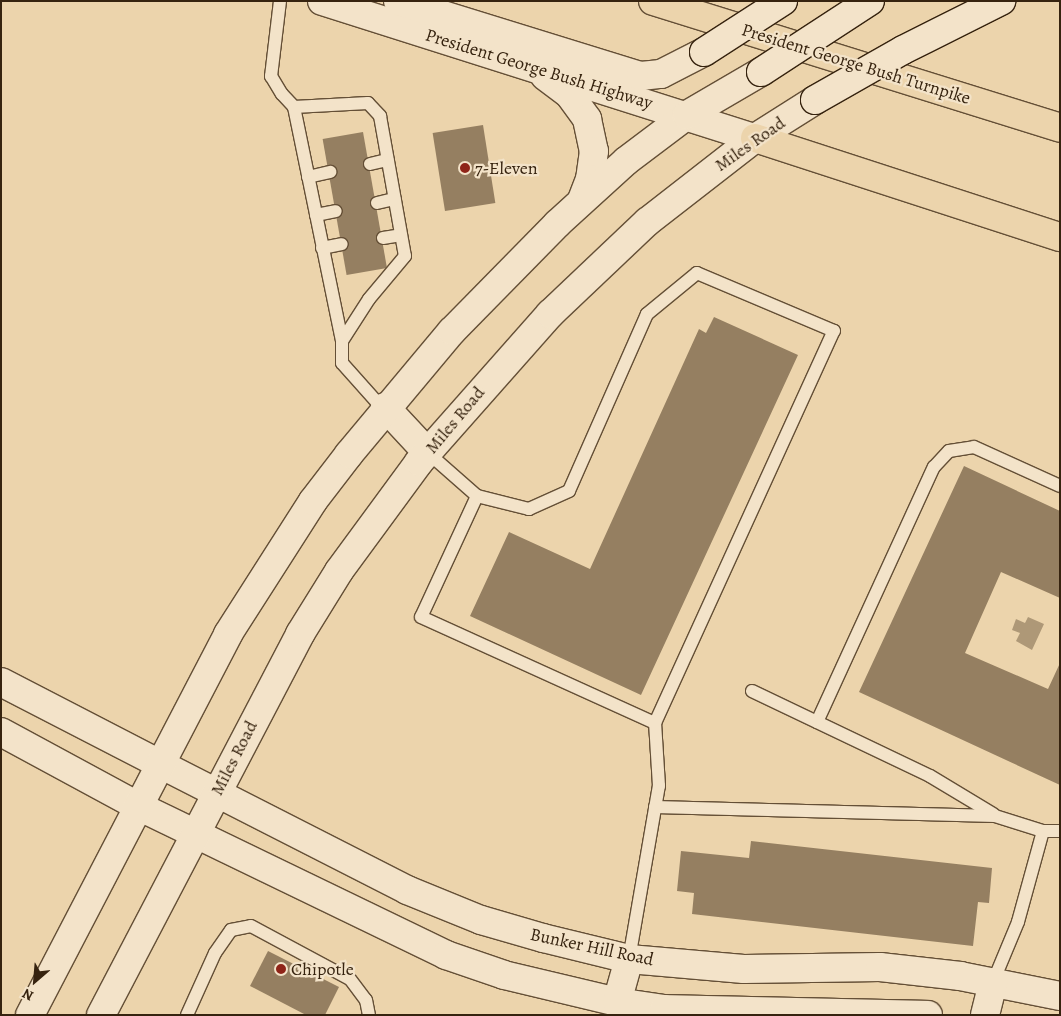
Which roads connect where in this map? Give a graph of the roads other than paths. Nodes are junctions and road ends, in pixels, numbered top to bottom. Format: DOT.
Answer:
graph roads {
  1 [pos="280,1"];
  2 [pos="322,1"];
  3 [pos="398,1"];
  4 [pos="653,1"];
  5 [pos="783,1"];
  6 [pos="870,1"];
  7 [pos="1001,1"];
  8 [pos="532,66"];
  9 [pos="294,107"];
  10 [pos="687,115"];
  11 [pos="1060,128"];
  12 [pos="755,138"];
  13 [pos="388,160"];
  14 [pos="370,164"];
  15 [pos="330,172"];
  16 [pos="308,176"];
  17 [pos="395,199"];
  18 [pos="582,201"];
  19 [pos="376,203"];
  20 [pos="336,211"];
  21 [pos="316,215"];
  22 [pos="401,235"];
  23 [pos="1060,237"];
  24 [pos="383,238"];
  25 [pos="342,244"];
  26 [pos="322,248"];
  27 [pos="342,340"];
  28 [pos="384,408"];
  29 [pos="427,452"];
  30 [pos="1060,486"];
  31 [pos="478,496"];
  32 [pos="1,682"];
  33 [pos="752,691"];
  34 [pos="817,722"];
  35 [pos="655,723"];
  36 [pos="1,732"];
  37 [pos="160,764"];
  38 [pos="218,792"];
  39 [pos="138,806"];
  40 [pos="655,807"];
  41 [pos="995,816"];
  42 [pos="1043,831"];
  43 [pos="1060,831"];
  44 [pos="196,832"];
  45 [pos="629,959"];
  46 [pos="993,982"];
  47 [pos="1060,996"];
  48 [pos="616,1008"];
  49 [pos="190,1014"];
  50 [pos="30,1015"];
  51 [pos="100,1015"];
  52 [pos="369,1015"];
  53 [pos="928,1015"];
  54 [pos="985,1015"];
  1 -- 9 [label="lane"];
  2 -- 8 [label="main road, President George Bush Highway"];
  3 -- 5 [label="main road, bridge"];
  4 -- 11 [label="highway, President George Bush Turnpike"];
  6 -- 10 [label="main road, bridge"];
  7 -- 12 [label="main road, Miles Road, bridge"];
  8 -- 10 [label="main road, President George Bush Highway"];
  8 -- 18 [label="main road"];
  9 -- 13 [label="lane"];
  9 -- 16 [label="lane"];
  10 -- 12 [label="main road, President George Bush Highway"];
  10 -- 18 [label="main road"];
  12 -- 23 [label="highway"];
  12 -- 29 [label="main road, Miles Road"];
  13 -- 14 [label="lane"];
  13 -- 17 [label="lane"];
  15 -- 16 [label="lane"];
  16 -- 21 [label="lane"];
  17 -- 19 [label="lane"];
  17 -- 22 [label="lane"];
  18 -- 28 [label="main road"];
  20 -- 21 [label="lane"];
  21 -- 26 [label="lane"];
  22 -- 24 [label="lane"];
  22 -- 27 [label="lane"];
  25 -- 26 [label="lane"];
  26 -- 27 [label="lane"];
  27 -- 28 [label="lane"];
  28 -- 29 [label="main road"];
  28 -- 37 [label="main road"];
  29 -- 31 [label="lane"];
  29 -- 38 [label="main road, Miles Road"];
  30 -- 34 [label="lane"];
  31 -- 35 [label="lane"];
  31 -- 35 [label="lane"];
  32 -- 37 [label="main road, Bunker Hill Road"];
  33 -- 34 [label="lane"];
  34 -- 41 [label="lane"];
  35 -- 40 [label="lane"];
  36 -- 39 [label="main road"];
  37 -- 38 [label="main road, Bunker Hill Road"];
  37 -- 39 [label="main road"];
  38 -- 44 [label="main road, Miles Road"];
  38 -- 45 [label="main road, Bunker Hill Road"];
  39 -- 44 [label="main road"];
  39 -- 50 [label="main road"];
  40 -- 41 [label="lane"];
  40 -- 45 [label="lane"];
  41 -- 42 [label="lane"];
  42 -- 43 [label="lane"];
  42 -- 46 [label="lane"];
  44 -- 48 [label="main road"];
  44 -- 51 [label="main road, Miles Road"];
  45 -- 46 [label="main road, Bunker Hill Road"];
  45 -- 48 [label="main road"];
  46 -- 47 [label="main road, Bunker Hill Road"];
  46 -- 54 [label="main road"];
  48 -- 53 [label="main road"];
  49 -- 52 [label="lane"];
}
